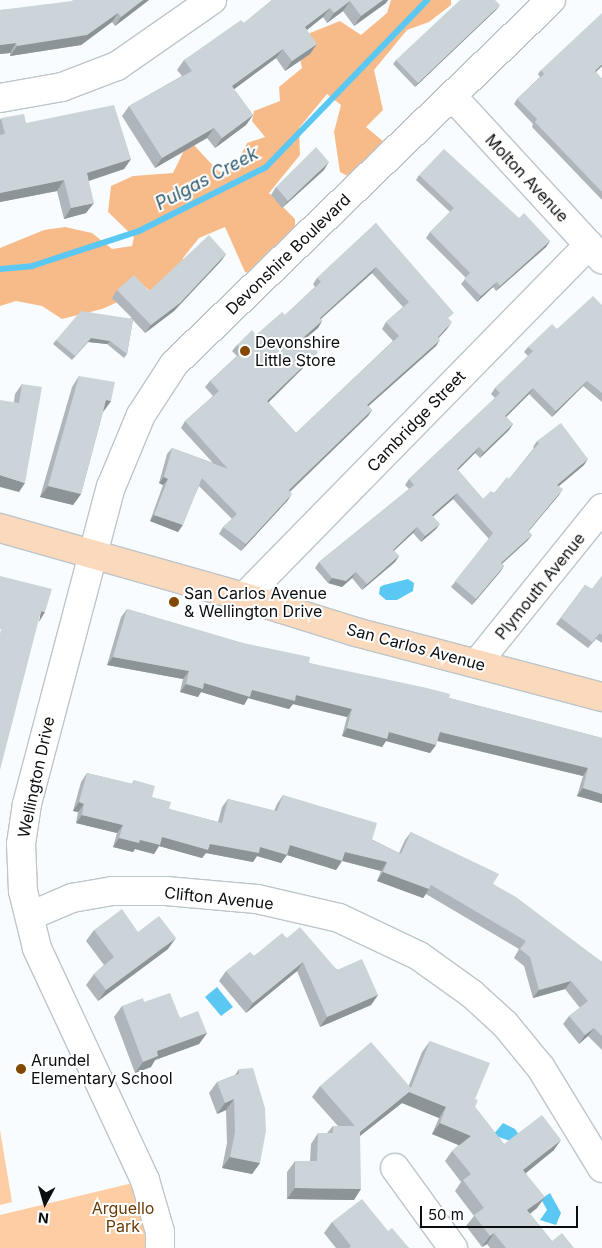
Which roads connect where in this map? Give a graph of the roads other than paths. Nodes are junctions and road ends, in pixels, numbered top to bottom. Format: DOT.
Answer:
graph roads {
  1 [pos="212,0"];
  2 [pos="551,0"];
  3 [pos="452,96"];
  4 [pos="0,98"];
  5 [pos="595,252"];
  6 [pos="602,508"];
  7 [pos="0,528"];
  8 [pos="96,554"];
  9 [pos="244,597"];
  10 [pos="477,663"];
  11 [pos="602,697"];
  12 [pos="30,916"];
  13 [pos="395,1168"];
  14 [pos="602,1168"];
  15 [pos="160,1248"];
  16 [pos="453,1248"];
  1 -- 4 [label="street"];
  2 -- 3 [label="street, Devonshire Boulevard"];
  3 -- 5 [label="street, Molton Avenue"];
  3 -- 8 [label="street, Devonshire Boulevard"];
  5 -- 9 [label="street, Cambridge Street"];
  6 -- 10 [label="street, Plymouth Avenue"];
  7 -- 8 [label="main road, San Carlos Avenue"];
  8 -- 9 [label="main road, San Carlos Avenue"];
  8 -- 12 [label="street, Wellington Drive"];
  9 -- 10 [label="main road, San Carlos Avenue"];
  10 -- 11 [label="main road, San Carlos Avenue"];
  12 -- 14 [label="street, Clifton Avenue"];
  12 -- 15 [label="street, Wellington Drive"];
  13 -- 16 [label="street"];
}
